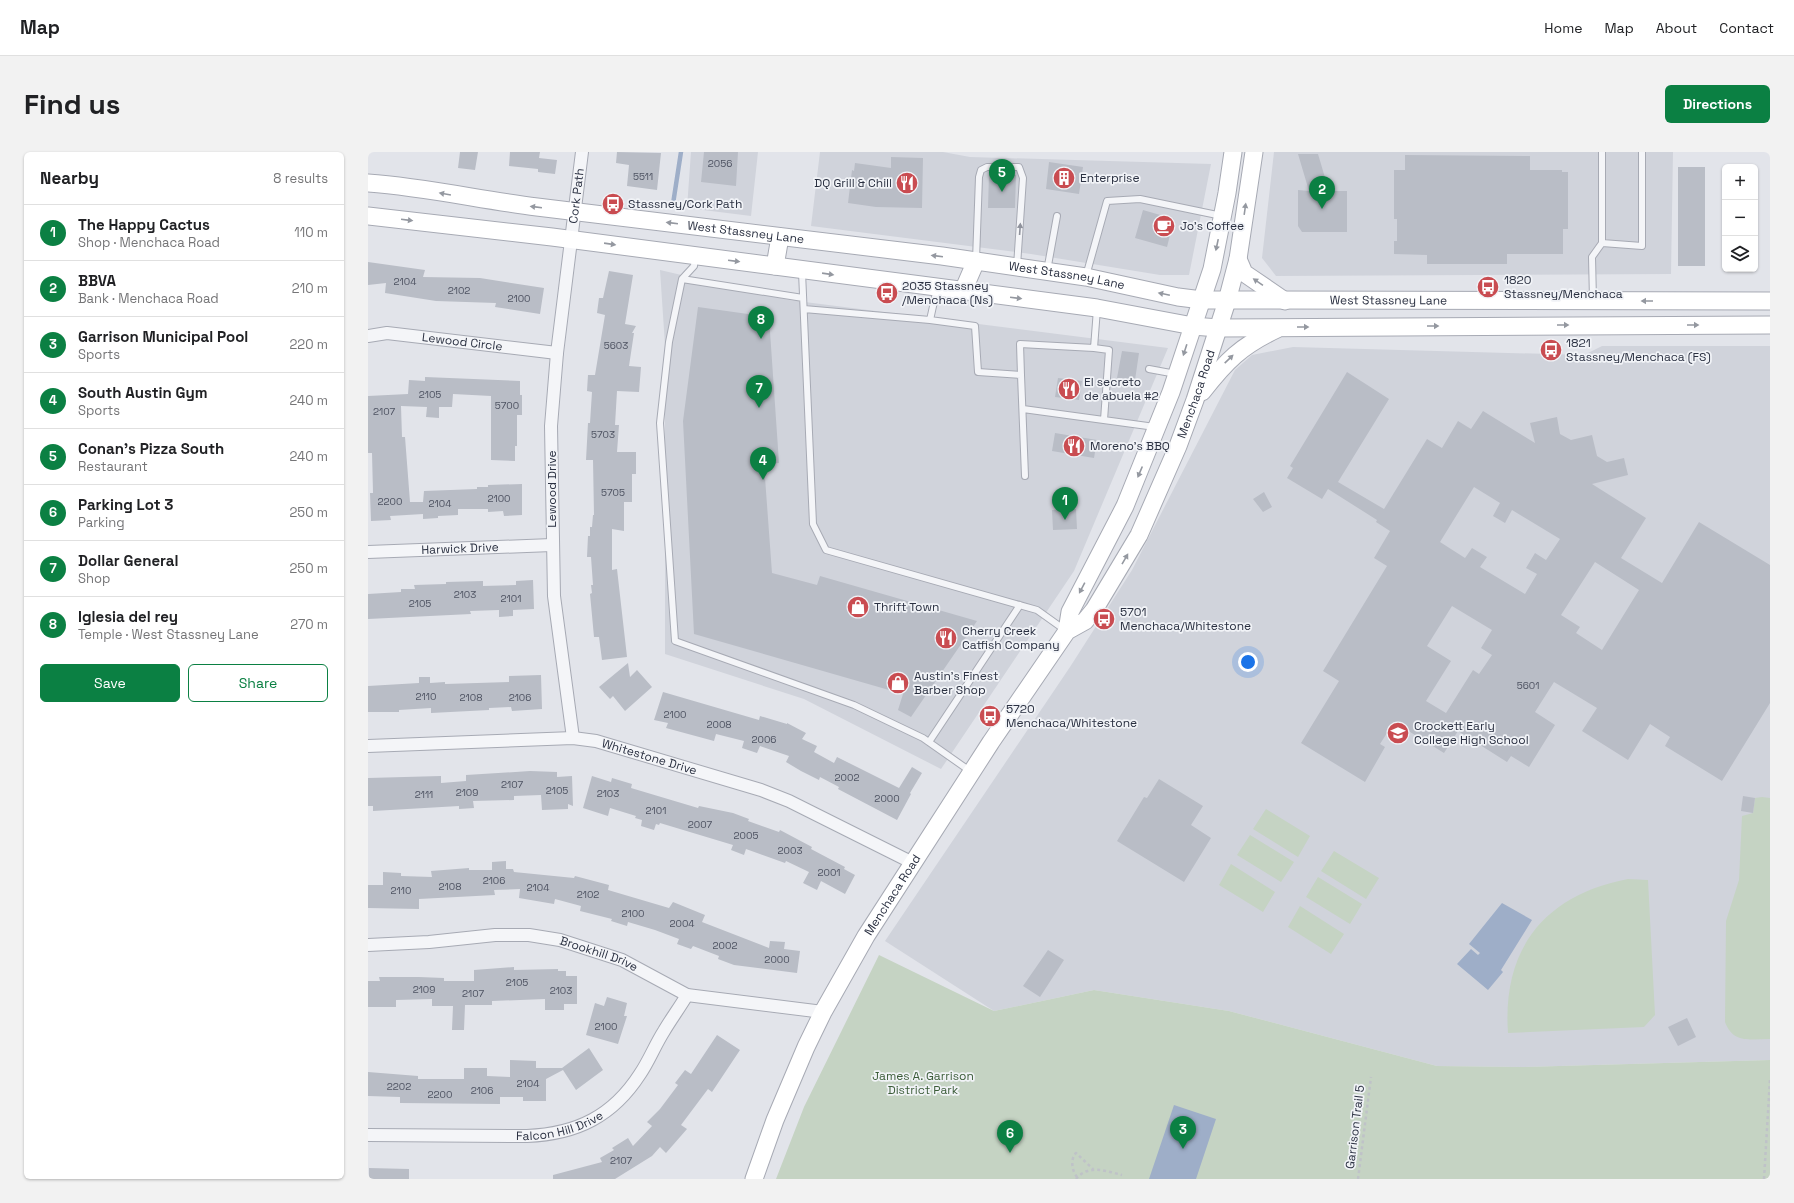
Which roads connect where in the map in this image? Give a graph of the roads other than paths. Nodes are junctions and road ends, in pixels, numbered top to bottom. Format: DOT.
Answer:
graph roads {
  1 [pos="582,152"];
  2 [pos="1233,152"];
  3 [pos="1254,152"];
  4 [pos="1602,152"];
  5 [pos="1642,152"];
  6 [pos="368,183"];
  7 [pos="575,211"];
  8 [pos="368,216"];
  9 [pos="1057,216"];
  10 [pos="1223,216"];
  11 [pos="780,236"];
  12 [pos="571,239"];
  13 [pos="1602,243"];
  14 [pos="695,256"];
  15 [pos="1238,259"];
  16 [pos="976,261"];
  17 [pos="775,266"];
  18 [pos="1017,268"];
  19 [pos="802,270"];
  20 [pos="1047,272"];
  21 [pos="1086,277"];
  22 [pos="682,280"];
  23 [pos="937,288"];
  24 [pos="964,291"];
  25 [pos="803,298"];
  26 [pos="1202,300"];
  27 [pos="1227,301"];
  28 [pos="1285,301"];
  29 [pos="1770,301"];
  30 [pos="1593,302"];
  31 [pos="1097,308"];
  32 [pos="804,309"];
  33 [pos="930,320"];
  34 [pos="1586,325"];
  35 [pos="1770,325"];
  36 [pos="1194,326"];
  37 [pos="1282,327"];
  38 [pos="1218,328"];
  39 [pos="368,336"];
  40 [pos="1094,348"];
  41 [pos="557,353"];
  42 [pos="1149,369"];
  43 [pos="1021,375"];
  44 [pos="1177,375"];
  45 [pos="1195,400"];
  46 [pos="1023,409"];
  47 [pos="1104,420"];
  48 [pos="1158,428"];
  49 [pos="1025,476"];
  50 [pos="552,545"];
  51 [pos="368,552"];
  52 [pos="1020,605"];
  53 [pos="1067,631"];
  54 [pos="573,738"];
  55 [pos="929,742"];
  56 [pos="368,746"];
  57 [pos="973,773"];
  58 [pos="913,863"];
  59 [pos="368,945"];
  60 [pos="687,995"];
  61 [pos="823,1012"];
  62 [pos="368,1135"];
  63 [pos="754,1179"];
  1 -- 7 [label="street, Cork Path"];
  2 -- 10 [label="main road, Menchaca Road"];
  15 -- 3 [label="main road, Menchaca Road, one-way"];
  4 -- 13 [label="lane"];
  5 -- 13 [label="lane"];
  7 -- 6 [label="main road, West Stassney Lane, one-way"];
  11 -- 7 [label="main road, West Stassney Lane, one-way"];
  7 -- 12 [label="street, Cork Path"];
  8 -- 12 [label="main road, West Stassney Lane, one-way"];
  9 -- 20 [label="lane"];
  10 -- 21 [label="lane"];
  10 -- 26 [label="main road, Menchaca Road, one-way"];
  16 -- 11 [label="main road, West Stassney Lane, one-way"];
  11 -- 17 [label="main road"];
  12 -- 14 [label="main road, West Stassney Lane, one-way"];
  12 -- 41 [label="street, Lewood Drive"];
  13 -- 30 [label="lane"];
  14 -- 17 [label="main road, West Stassney Lane, one-way"];
  14 -- 22 [label="lane"];
  15 -- 27 [label="main road, Menchaca Road"];
  28 -- 15 [label="main road, one-way"];
  16 -- 18 [label="main road, West Stassney Lane"];
  18 -- 16 [label="lane, one-way"];
  16 -- 24 [label="main road"];
  17 -- 19 [label="main road, West Stassney Lane"];
  18 -- 20 [label="main road, West Stassney Lane"];
  19 -- 23 [label="main road, West Stassney Lane, one-way"];
  19 -- 25 [label="lane"];
  20 -- 21 [label="main road, West Stassney Lane"];
  26 -- 21 [label="main road, West Stassney Lane, one-way"];
  22 -- 25 [label="lane"];
  22 -- 55 [label="lane"];
  23 -- 24 [label="main road, West Stassney Lane"];
  23 -- 33 [label="lane"];
  24 -- 31 [label="main road, West Stassney Lane, one-way"];
  25 -- 32 [label="lane"];
  26 -- 27 [label="main road, West Stassney Lane"];
  26 -- 36 [label="main road, Menchaca Road"];
  27 -- 28 [label="main road, West Stassney Lane"];
  27 -- 38 [label="main road, Menchaca Road"];
  28 -- 30 [label="main road, West Stassney Lane"];
  29 -- 30 [label="main road, West Stassney Lane, one-way"];
  30 -- 34 [label="main road"];
  31 -- 36 [label="main road, West Stassney Lane"];
  31 -- 40 [label="lane"];
  32 -- 33 [label="lane"];
  32 -- 52 [label="lane"];
  33 -- 43 [label="lane"];
  34 -- 35 [label="main road, West Stassney Lane, one-way"];
  37 -- 34 [label="main road, West Stassney Lane, one-way"];
  36 -- 38 [label="main road, West Stassney Lane"];
  36 -- 44 [label="main road, Menchaca Road, one-way"];
  37 -- 38 [label="main road, West Stassney Lane"];
  45 -- 37 [label="main road, one-way"];
  38 -- 45 [label="main road, Menchaca Road"];
  39 -- 41 [label="street, Lewood Circle"];
  40 -- 43 [label="lane"];
  40 -- 47 [label="lane"];
  41 -- 50 [label="street, Lewood Drive"];
  42 -- 44 [label="lane"];
  43 -- 46 [label="lane"];
  44 -- 48 [label="main road, Menchaca Road"];
  53 -- 45 [label="main road, Menchaca Road, one-way"];
  46 -- 47 [label="lane"];
  46 -- 49 [label="lane"];
  47 -- 48 [label="lane"];
  48 -- 53 [label="main road, Menchaca Road, one-way"];
  50 -- 51 [label="street, Harwick Drive"];
  50 -- 54 [label="street, Lewood Drive"];
  52 -- 53 [label="lane"];
  52 -- 55 [label="lane"];
  53 -- 57 [label="main road, Menchaca Road"];
  54 -- 56 [label="street, Whitestone Drive"];
  54 -- 58 [label="street, Whitestone Drive"];
  55 -- 57 [label="lane"];
  57 -- 58 [label="main road, Menchaca Road"];
  58 -- 61 [label="main road, Menchaca Road"];
  59 -- 60 [label="street, Brookhill Drive"];
  60 -- 61 [label="street, Brookhill Drive"];
  60 -- 62 [label="street, Falcon Hill Drive"];
  61 -- 63 [label="main road, Menchaca Road"];
}
